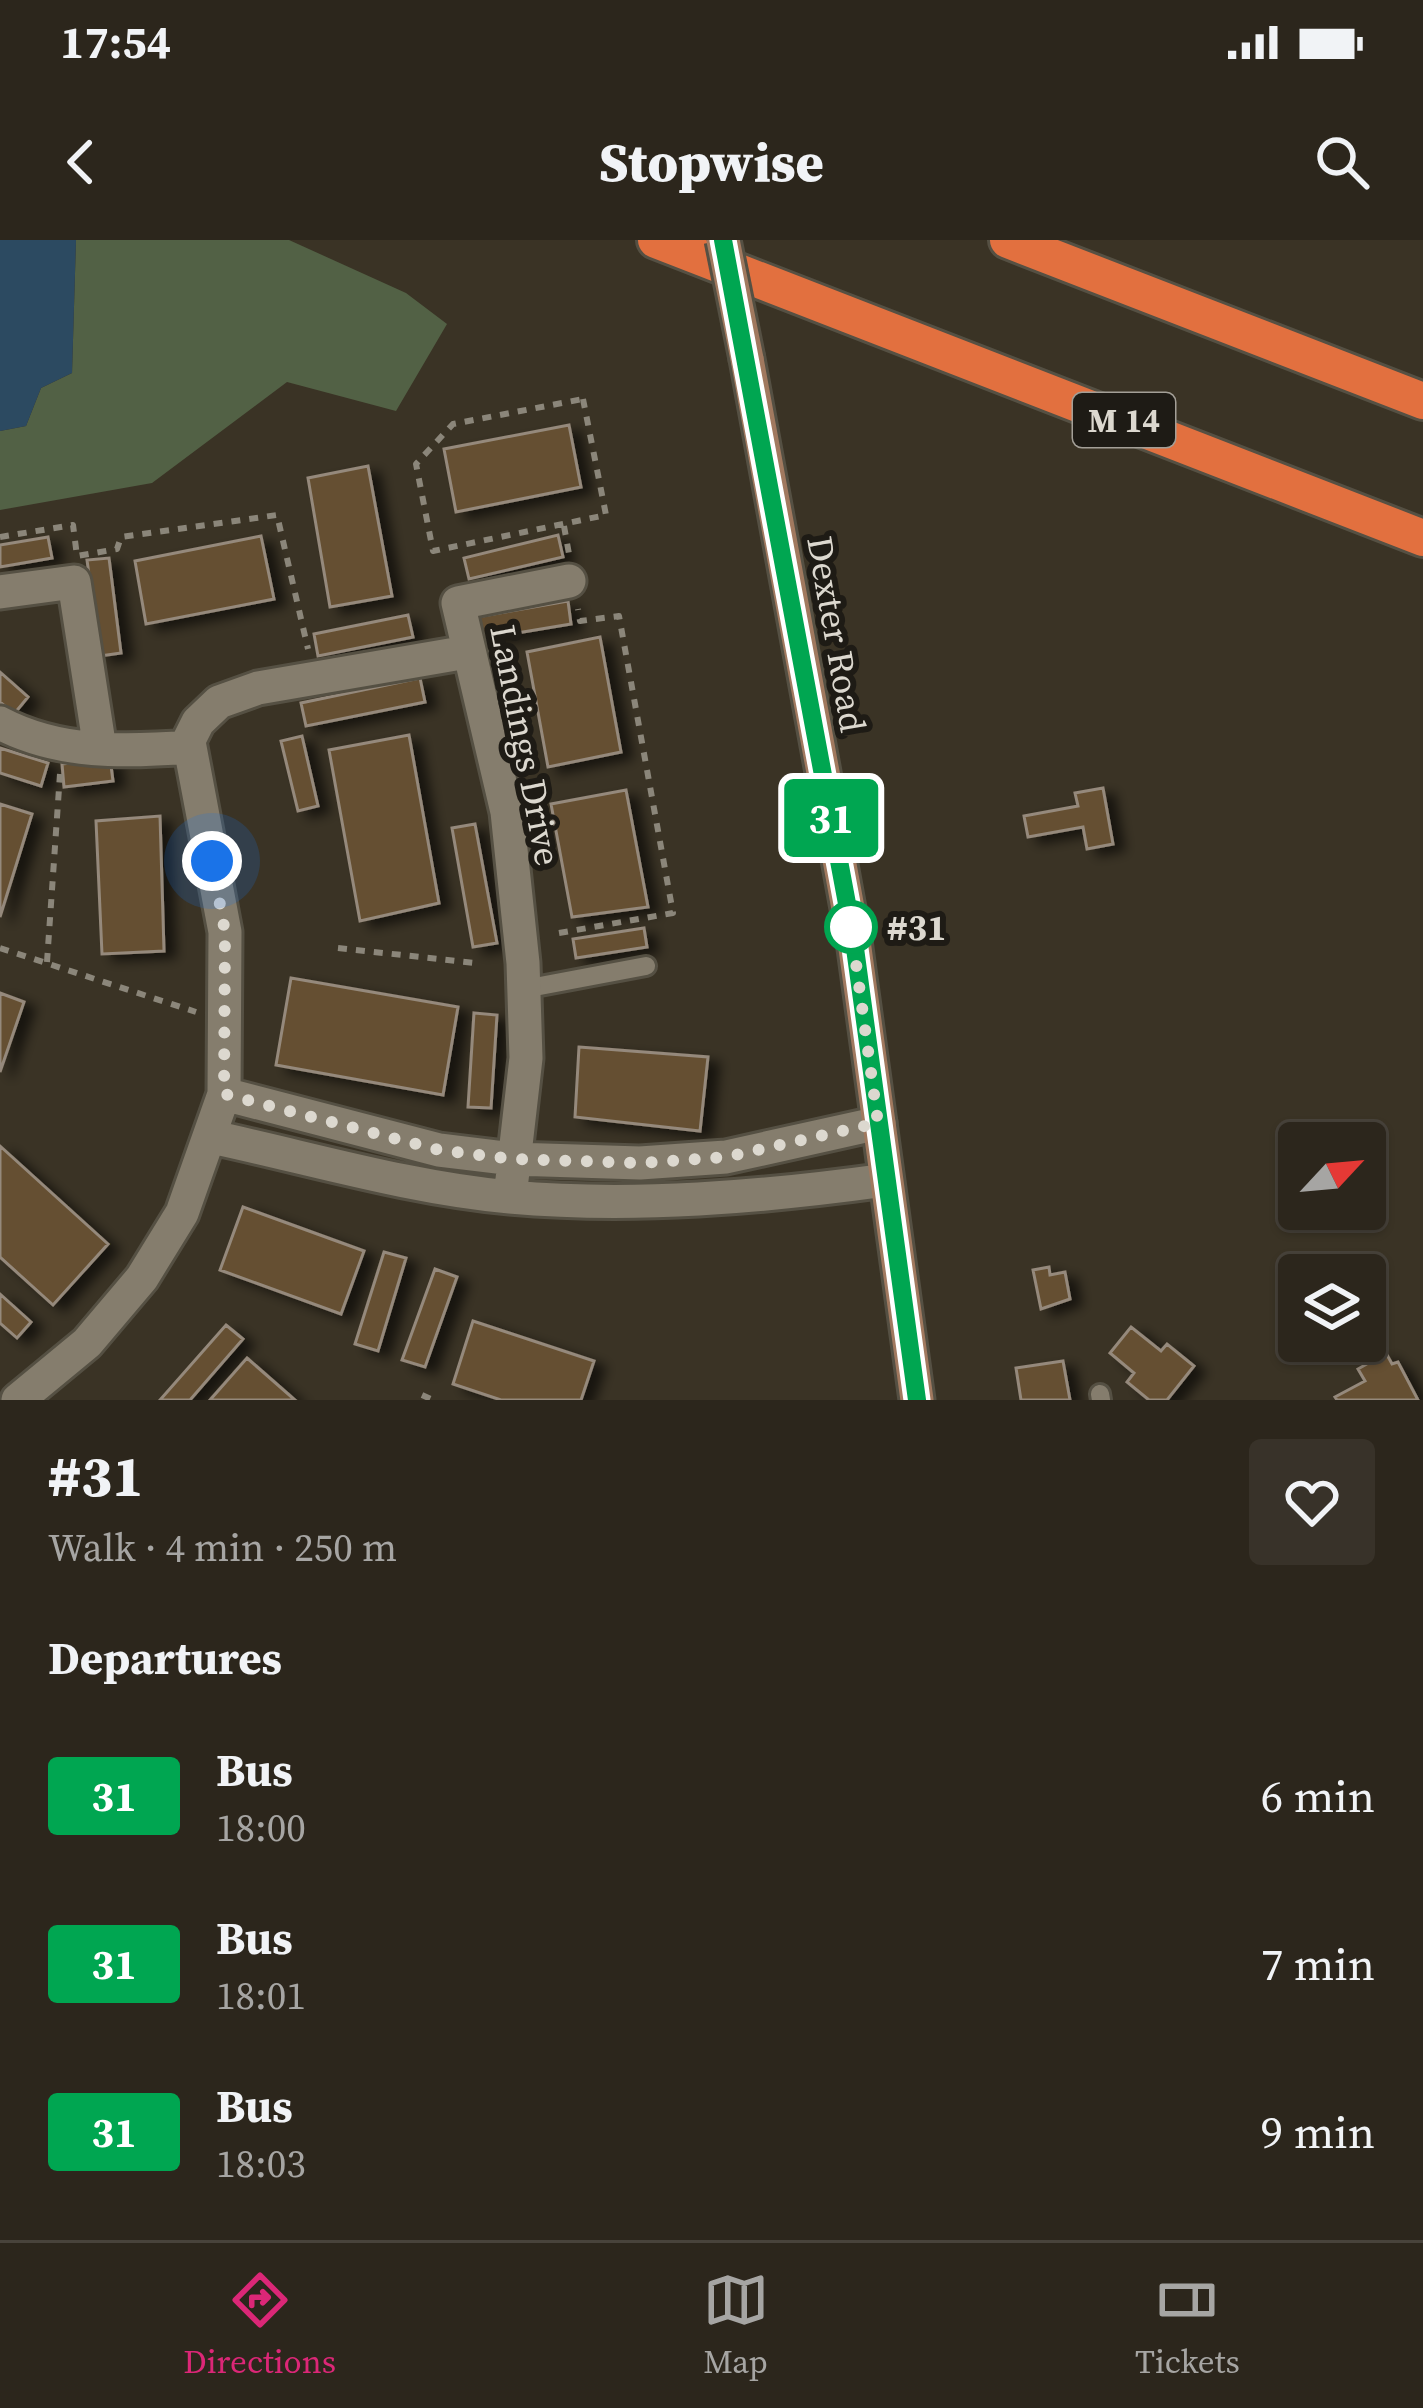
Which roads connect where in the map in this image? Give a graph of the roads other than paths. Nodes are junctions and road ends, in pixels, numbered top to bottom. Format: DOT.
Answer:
graph roads {
  1 [pos="656,240"];
  2 [pos="723,240"];
  3 [pos="1008,240"];
  4 [pos="1423,401"];
  5 [pos="1423,538"];
  6 [pos="572,582"];
  7 [pos="0,592"];
  8 [pos="467,652"];
  9 [pos="0,723"];
  10 [pos="190,747"];
  11 [pos="100,749"];
  12 [pos="646,966"];
  13 [pos="524,989"];
  14 [pos="224,1094"];
  15 [pos="878,1123"];
  16 [pos="212,1137"];
  17 [pos="452,1152"];
  18 [pos="513,1159"];
  19 [pos="695,1159"];
  20 [pos="886,1180"];
  21 [pos="448,1187"];
  22 [pos="510,1197"];
  23 [pos="697,1199"];
  24 [pos="18,1400"];
  25 [pos="917,1400"];
  1 -- 5 [label="highway, M 14"];
  2 -- 15 [label="main road, Dexter Road, bridge"];
  3 -- 4 [label="highway"];
  6 -- 8 [label="street, Landings Drive"];
  7 -- 11 [label="street"];
  8 -- 10 [label="street"];
  8 -- 13 [label="street, Landings Drive"];
  9 -- 11 [label="street"];
  10 -- 11 [label="street"];
  10 -- 14 [label="street"];
  12 -- 13 [label="lane"];
  13 -- 18 [label="street, Landings Drive"];
  14 -- 16 [label="street"];
  14 -- 17 [label="street"];
  15 -- 19 [label="street"];
  15 -- 20 [label="main road, Dexter Road"];
  16 -- 21 [label="street"];
  16 -- 24 [label="street"];
  17 -- 18 [label="street"];
  17 -- 21 [label="street"];
  18 -- 19 [label="street"];
  18 -- 22 [label="street, Landings Drive"];
  19 -- 23 [label="street"];
  20 -- 23 [label="street"];
  20 -- 25 [label="main road, Dexter Road"];
  21 -- 22 [label="street"];
  22 -- 23 [label="street"];
}
